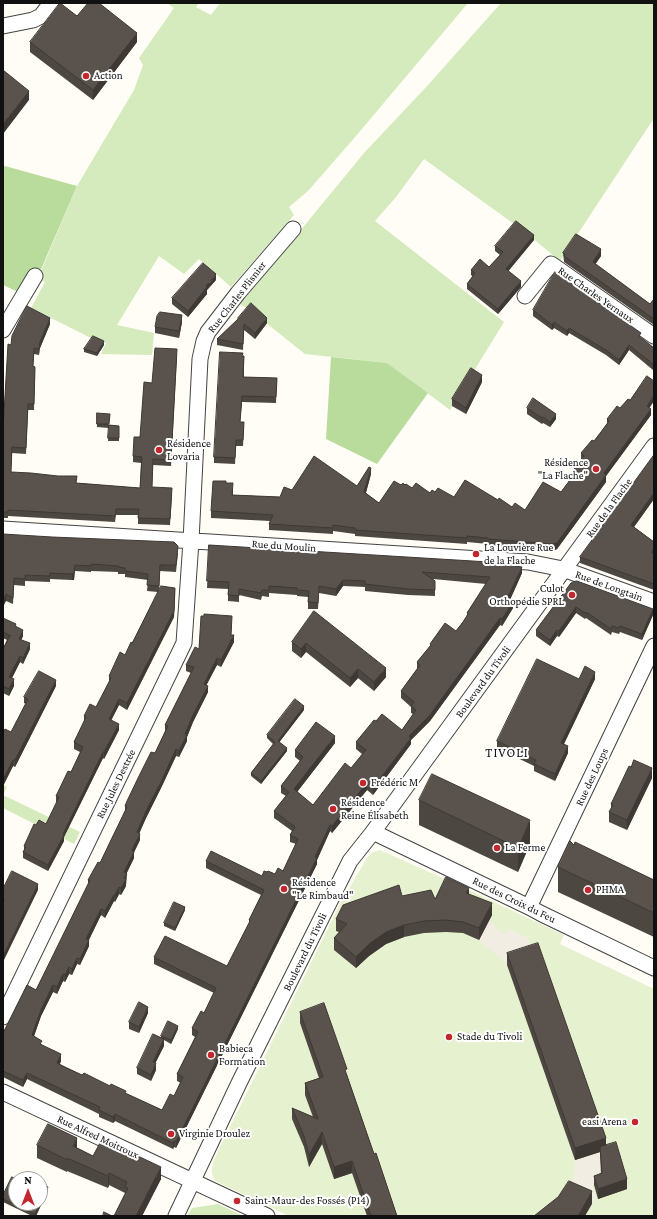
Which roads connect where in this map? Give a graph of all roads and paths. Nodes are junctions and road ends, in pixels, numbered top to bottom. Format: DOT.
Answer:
graph roads {
  1 [pos="51,3"];
  2 [pos="3,26"];
  3 [pos="293,229"];
  4 [pos="35,276"];
  5 [pos="525,296"];
  6 [pos="3,330"];
  7 [pos="654,336"];
  8 [pos="654,446"];
  9 [pos="3,529"];
  10 [pos="191,541"];
  11 [pos="563,569"];
  12 [pos="654,602"];
  13 [pos="654,646"];
  14 [pos="373,832"];
  15 [pos="529,906"];
  16 [pos="654,968"];
  17 [pos="3,1017"];
  18 [pos="3,1092"];
  19 [pos="192,1182"];
  20 [pos="176,1216"];
  21 [pos="267,1216"];
  1 -- 2 [label="street"];
  3 -- 10 [label="street, Rue Charles Plisnier"];
  4 -- 6 [label="street"];
  5 -- 7 [label="street, Rue Charles Yernaux"];
  8 -- 11 [label="street, Rue de la Flache"];
  9 -- 10 [label="street, Rue du Moulin"];
  10 -- 11 [label="street, Rue du Moulin"];
  10 -- 17 [label="street, Rue Jules Destrée"];
  11 -- 12 [label="street, Rue de Longtain"];
  11 -- 14 [label="street, Boulevard du Tivoli"];
  13 -- 15 [label="street, Rue des Loups"];
  14 -- 15 [label="street, Rue des Croix du Feu"];
  14 -- 19 [label="street, Boulevard du Tivoli"];
  15 -- 16 [label="street, Rue des Croix du Feu"];
  18 -- 19 [label="street, Rue Alfred Moitroux"];
  19 -- 20 [label="street, Boulevard du Tivoli"];
  19 -- 21 [label="street, Rue Alfred Moitroux"];
}
